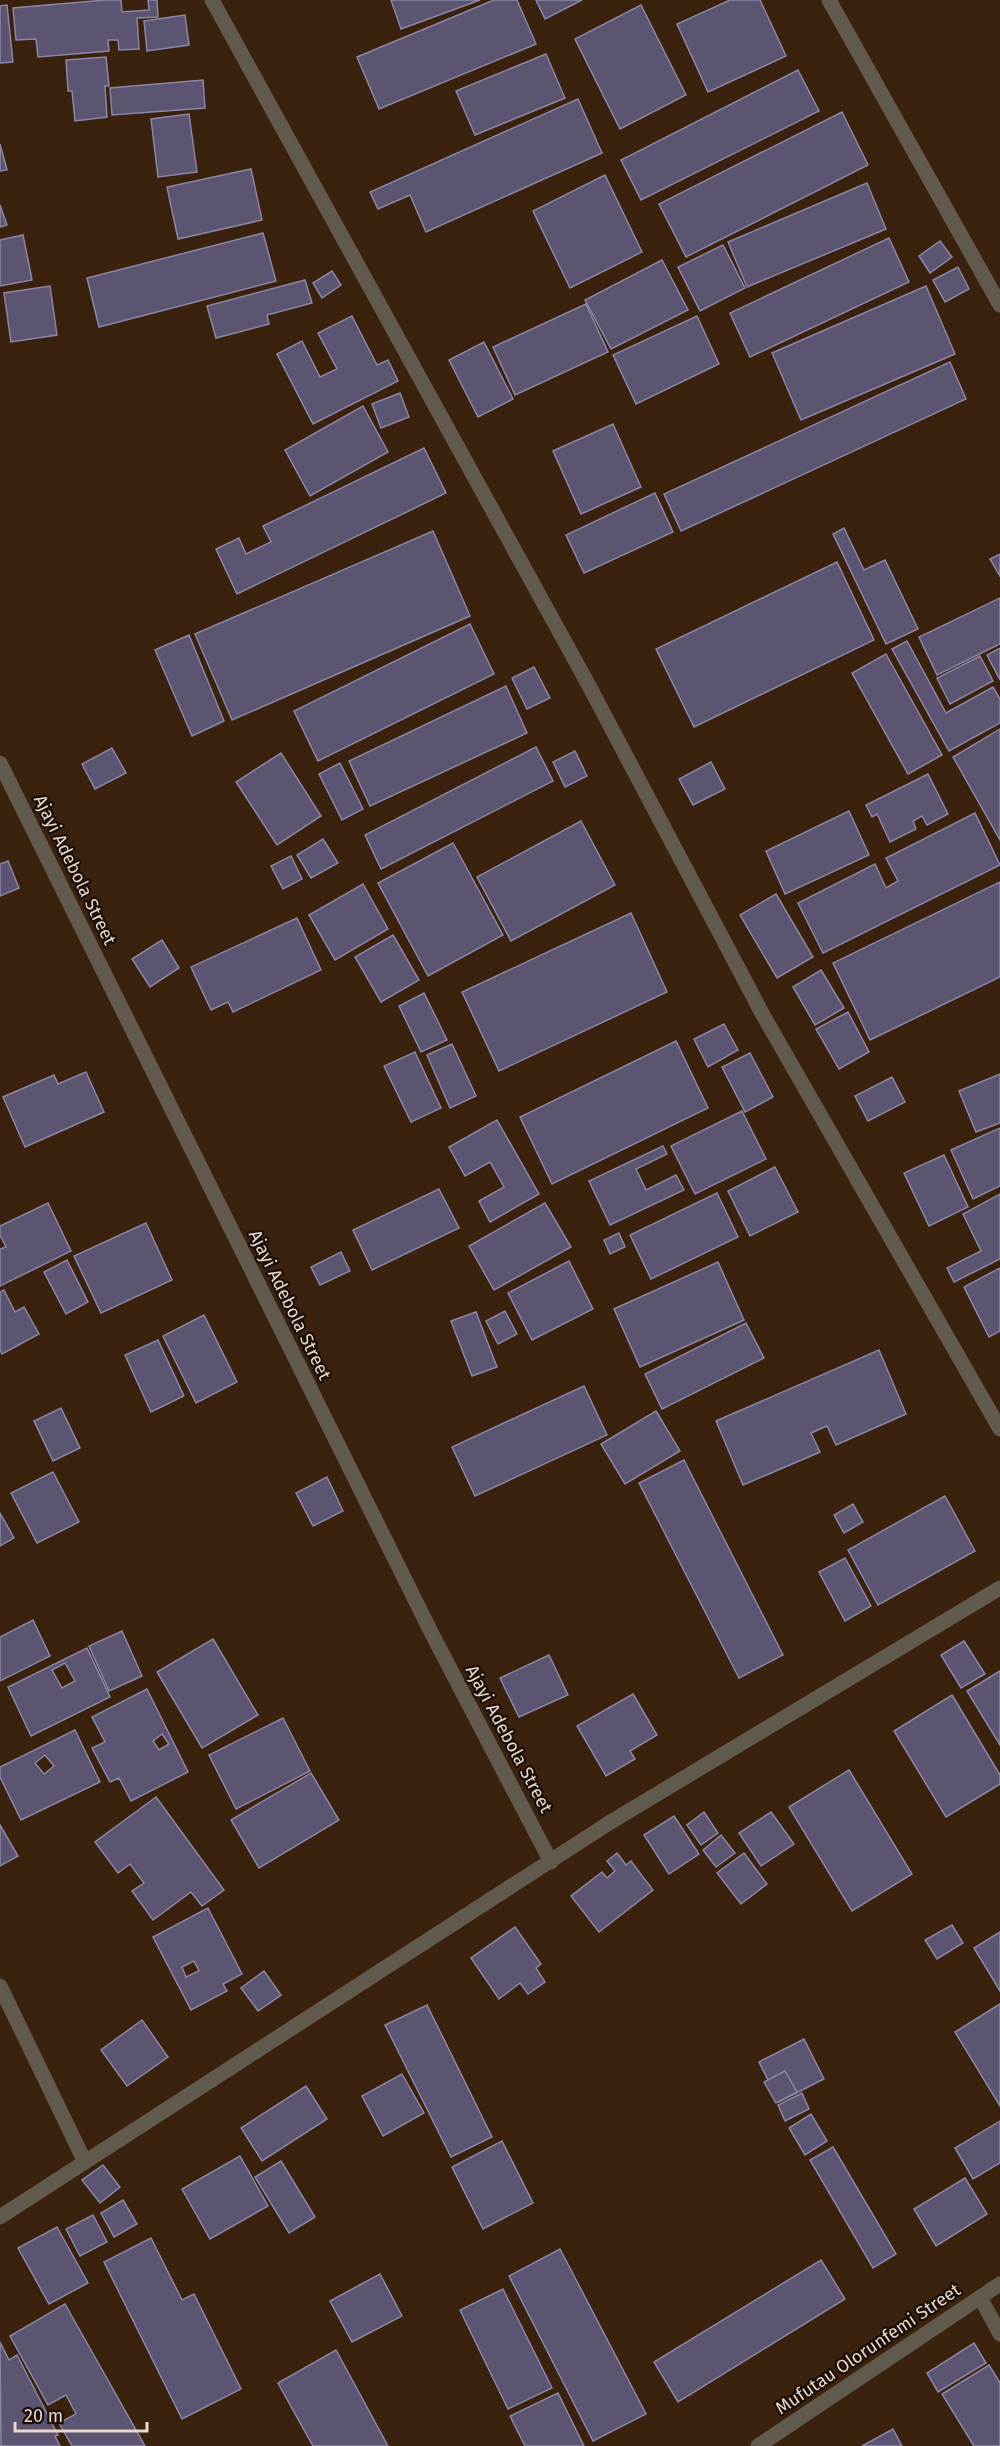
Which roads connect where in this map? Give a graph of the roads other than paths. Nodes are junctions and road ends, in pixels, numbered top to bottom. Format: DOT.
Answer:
graph roads {
  1 [pos="212,0"];
  2 [pos="829,0"];
  3 [pos="1000,305"];
  4 [pos="0,763"];
  5 [pos="1000,1429"];
  6 [pos="1000,1588"];
  7 [pos="551,1862"];
  8 [pos="0,1986"];
  9 [pos="85,2162"];
  10 [pos="0,2217"];
  11 [pos="1000,2284"];
  12 [pos="980,2297"];
  13 [pos="1000,2334"];
  14 [pos="758,2446"];
  1 -- 5 [label="street"];
  2 -- 3 [label="street"];
  4 -- 7 [label="street, Ajayi Adebola Street"];
  6 -- 7 [label="street"];
  7 -- 9 [label="street"];
  8 -- 9 [label="street"];
  9 -- 10 [label="street"];
  11 -- 12 [label="street, Mufutau Olorunfemi Street"];
  12 -- 13 [label="street"];
  12 -- 14 [label="street, Mufutau Olorunfemi Street"];
}
